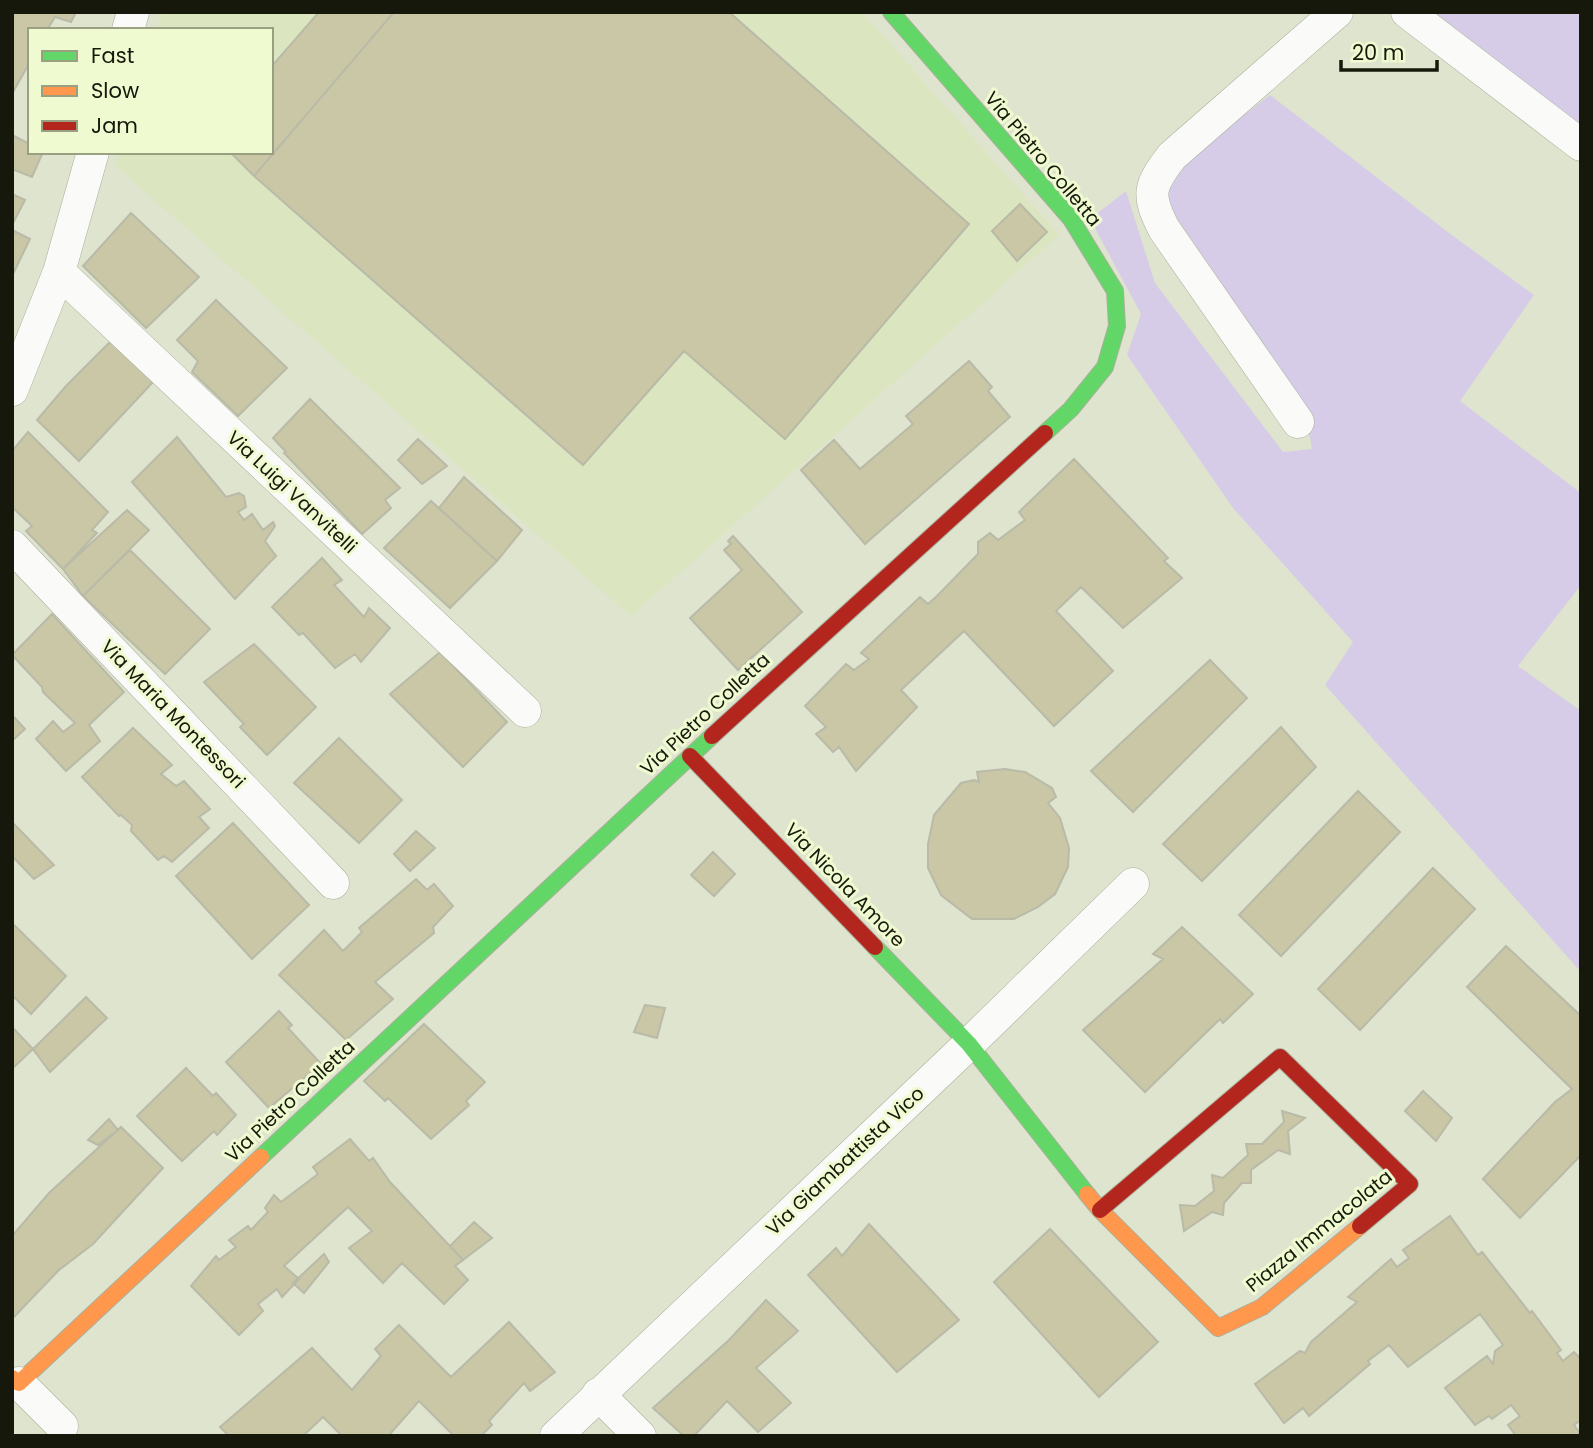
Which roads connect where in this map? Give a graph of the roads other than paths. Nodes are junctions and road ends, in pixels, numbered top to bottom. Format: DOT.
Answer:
graph roads {
  1 [pos="891,12"];
  2 [pos="1337,12"];
  3 [pos="1407,12"];
  4 [pos="1581,145"];
  5 [pos="92,154"];
  6 [pos="59,272"];
  7 [pos="12,390"];
  8 [pos="1298,422"];
  9 [pos="12,546"];
  10 [pos="525,711"];
  11 [pos="690,756"];
  12 [pos="333,883"];
  13 [pos="1133,884"];
  14 [pos="969,1044"];
  15 [pos="1100,1210"];
  16 [pos="16,1381"];
  17 [pos="597,1394"];
  18 [pos="61,1433"];
  19 [pos="556,1436"];
  20 [pos="640,1436"];
  1 -- 11 [label="street, Via Pietro Colletta"];
  2 -- 8 [label="street"];
  3 -- 4 [label="street"];
  5 -- 6 [label="street"];
  6 -- 7 [label="street"];
  6 -- 10 [label="street, Via Luigi Vanvitelli"];
  9 -- 12 [label="street, Via Maria Montessori"];
  11 -- 14 [label="street, Via Nicola Amore"];
  11 -- 16 [label="street, Via Pietro Colletta"];
  13 -- 14 [label="street, Via Giambattista Vico"];
  14 -- 15 [label="street, Piazza Immacolata"];
  14 -- 17 [label="street, Via Giambattista Vico"];
  15 -- 15 [label="street, Piazza Immacolata"];
  16 -- 18 [label="street"];
  17 -- 19 [label="street, Via Giambattista Vico"];
  17 -- 20 [label="street"];
}
